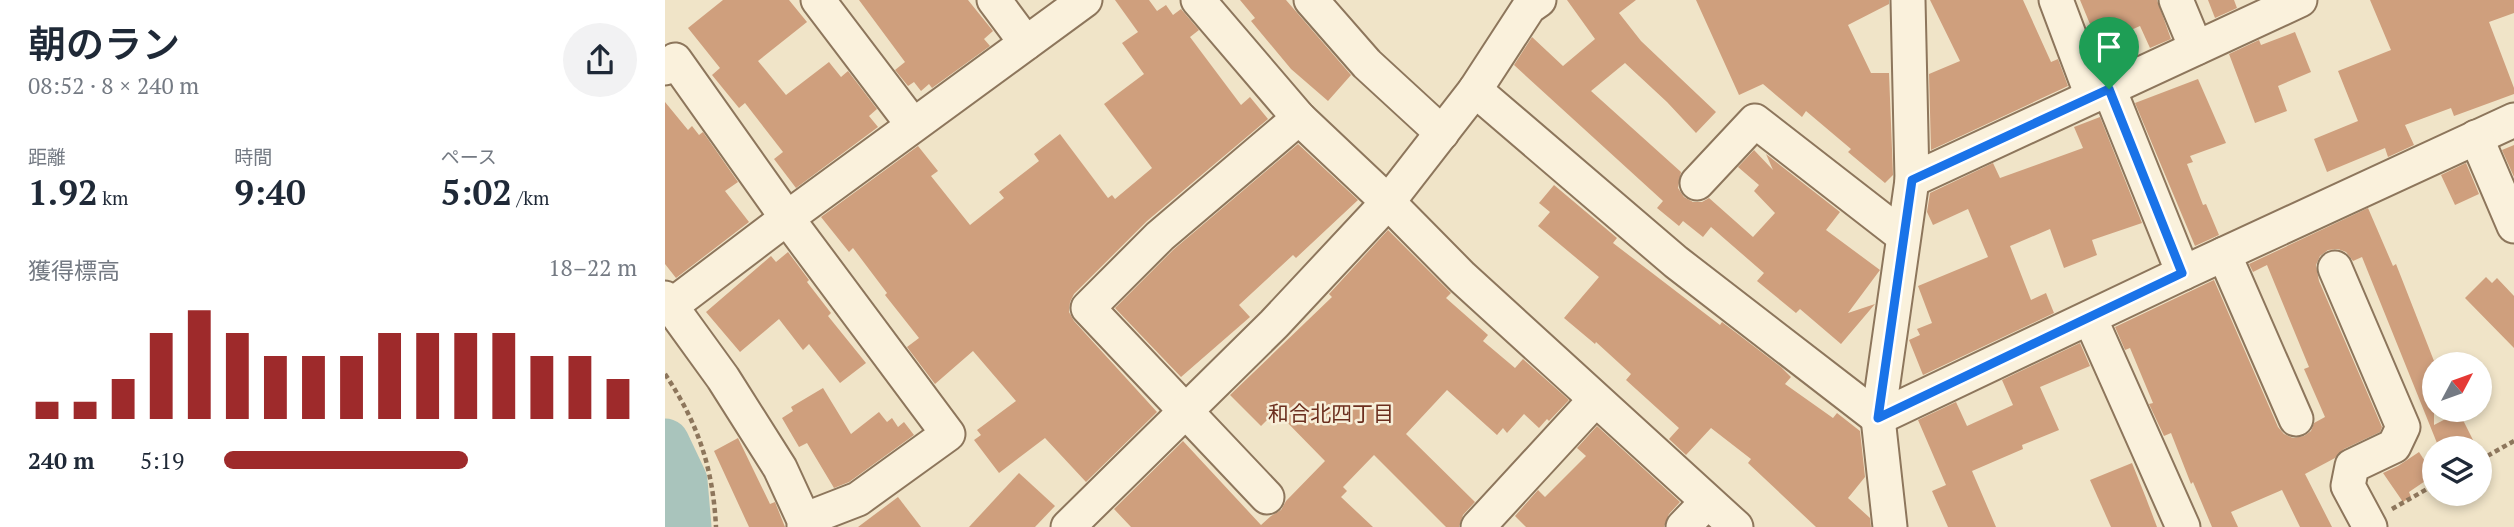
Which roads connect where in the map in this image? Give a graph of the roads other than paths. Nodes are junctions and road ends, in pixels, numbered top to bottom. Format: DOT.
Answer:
graph roads {
  1 [pos="818,0"];
  2 [pos="994,0"];
  3 [pos="1085,0"];
  4 [pos="1198,0"];
  5 [pos="1311,0"];
  6 [pos="1908,0"];
  7 [pos="2056,0"];
  8 [pos="2176,0"];
  9 [pos="2294,1"];
  10 [pos="1531,2"];
  11 [pos="1026,43"];
  12 [pos="2196,48"];
  13 [pos="665,68"];
  14 [pos="1475,90"];
  15 [pos="2101,92"];
  16 [pos="1299,118"];
  17 [pos="2514,120"];
  18 [pos="913,125"];
  19 [pos="1442,133"];
  20 [pos="2476,137"];
  21 [pos="1912,180"];
  22 [pos="1697,183"];
  23 [pos="1388,202"];
  24 [pos="787,218"];
  25 [pos="2514,226"];
  26 [pos="1903,236"];
  27 [pos="2224,254"];
  28 [pos="2335,268"];
  29 [pos="2182,273"];
  30 [pos="668,302"];
  31 [pos="2090,318"];
  32 [pos="1595,400"];
  33 [pos="1184,411"];
  34 [pos="1878,418"];
  35 [pos="2296,419"];
  36 [pos="1267,497"];
  37 [pos="1707,502"];
  38 [pos="1489,523"];
  39 [pos="804,524"];
  40 [pos="2369,525"];
  41 [pos="1070,526"];
  42 [pos="1683,527"];
  43 [pos="1736,527"];
  44 [pos="1890,527"];
  45 [pos="2183,527"];
  1 -- 18 [label="street"];
  2 -- 11 [label="street"];
  3 -- 11 [label="street"];
  4 -- 16 [label="street"];
  5 -- 19 [label="street"];
  6 -- 21 [label="street"];
  7 -- 15 [label="street"];
  8 -- 12 [label="street"];
  9 -- 12 [label="street"];
  10 -- 14 [label="street"];
  11 -- 18 [label="street"];
  12 -- 15 [label="street"];
  13 -- 24 [label="street"];
  14 -- 19 [label="street"];
  14 -- 34 [label="street"];
  15 -- 21 [label="street"];
  15 -- 29 [label="street"];
  16 -- 23 [label="street"];
  16 -- 33 [label="street"];
  17 -- 20 [label="street"];
  18 -- 24 [label="street"];
  19 -- 23 [label="street"];
  20 -- 25 [label="street"];
  20 -- 27 [label="street"];
  21 -- 26 [label="street"];
  22 -- 26 [label="street"];
  23 -- 32 [label="street"];
  23 -- 33 [label="street"];
  24 -- 30 [label="street"];
  24 -- 39 [label="street"];
  26 -- 34 [label="street"];
  27 -- 29 [label="street"];
  27 -- 35 [label="street"];
  28 -- 40 [label="street"];
  29 -- 31 [label="street"];
  30 -- 39 [label="street"];
  31 -- 34 [label="street"];
  31 -- 45 [label="street"];
  32 -- 37 [label="street"];
  32 -- 38 [label="street"];
  33 -- 36 [label="street"];
  33 -- 41 [label="street"];
  34 -- 44 [label="street"];
  37 -- 42 [label="street"];
  37 -- 43 [label="street"];
}
